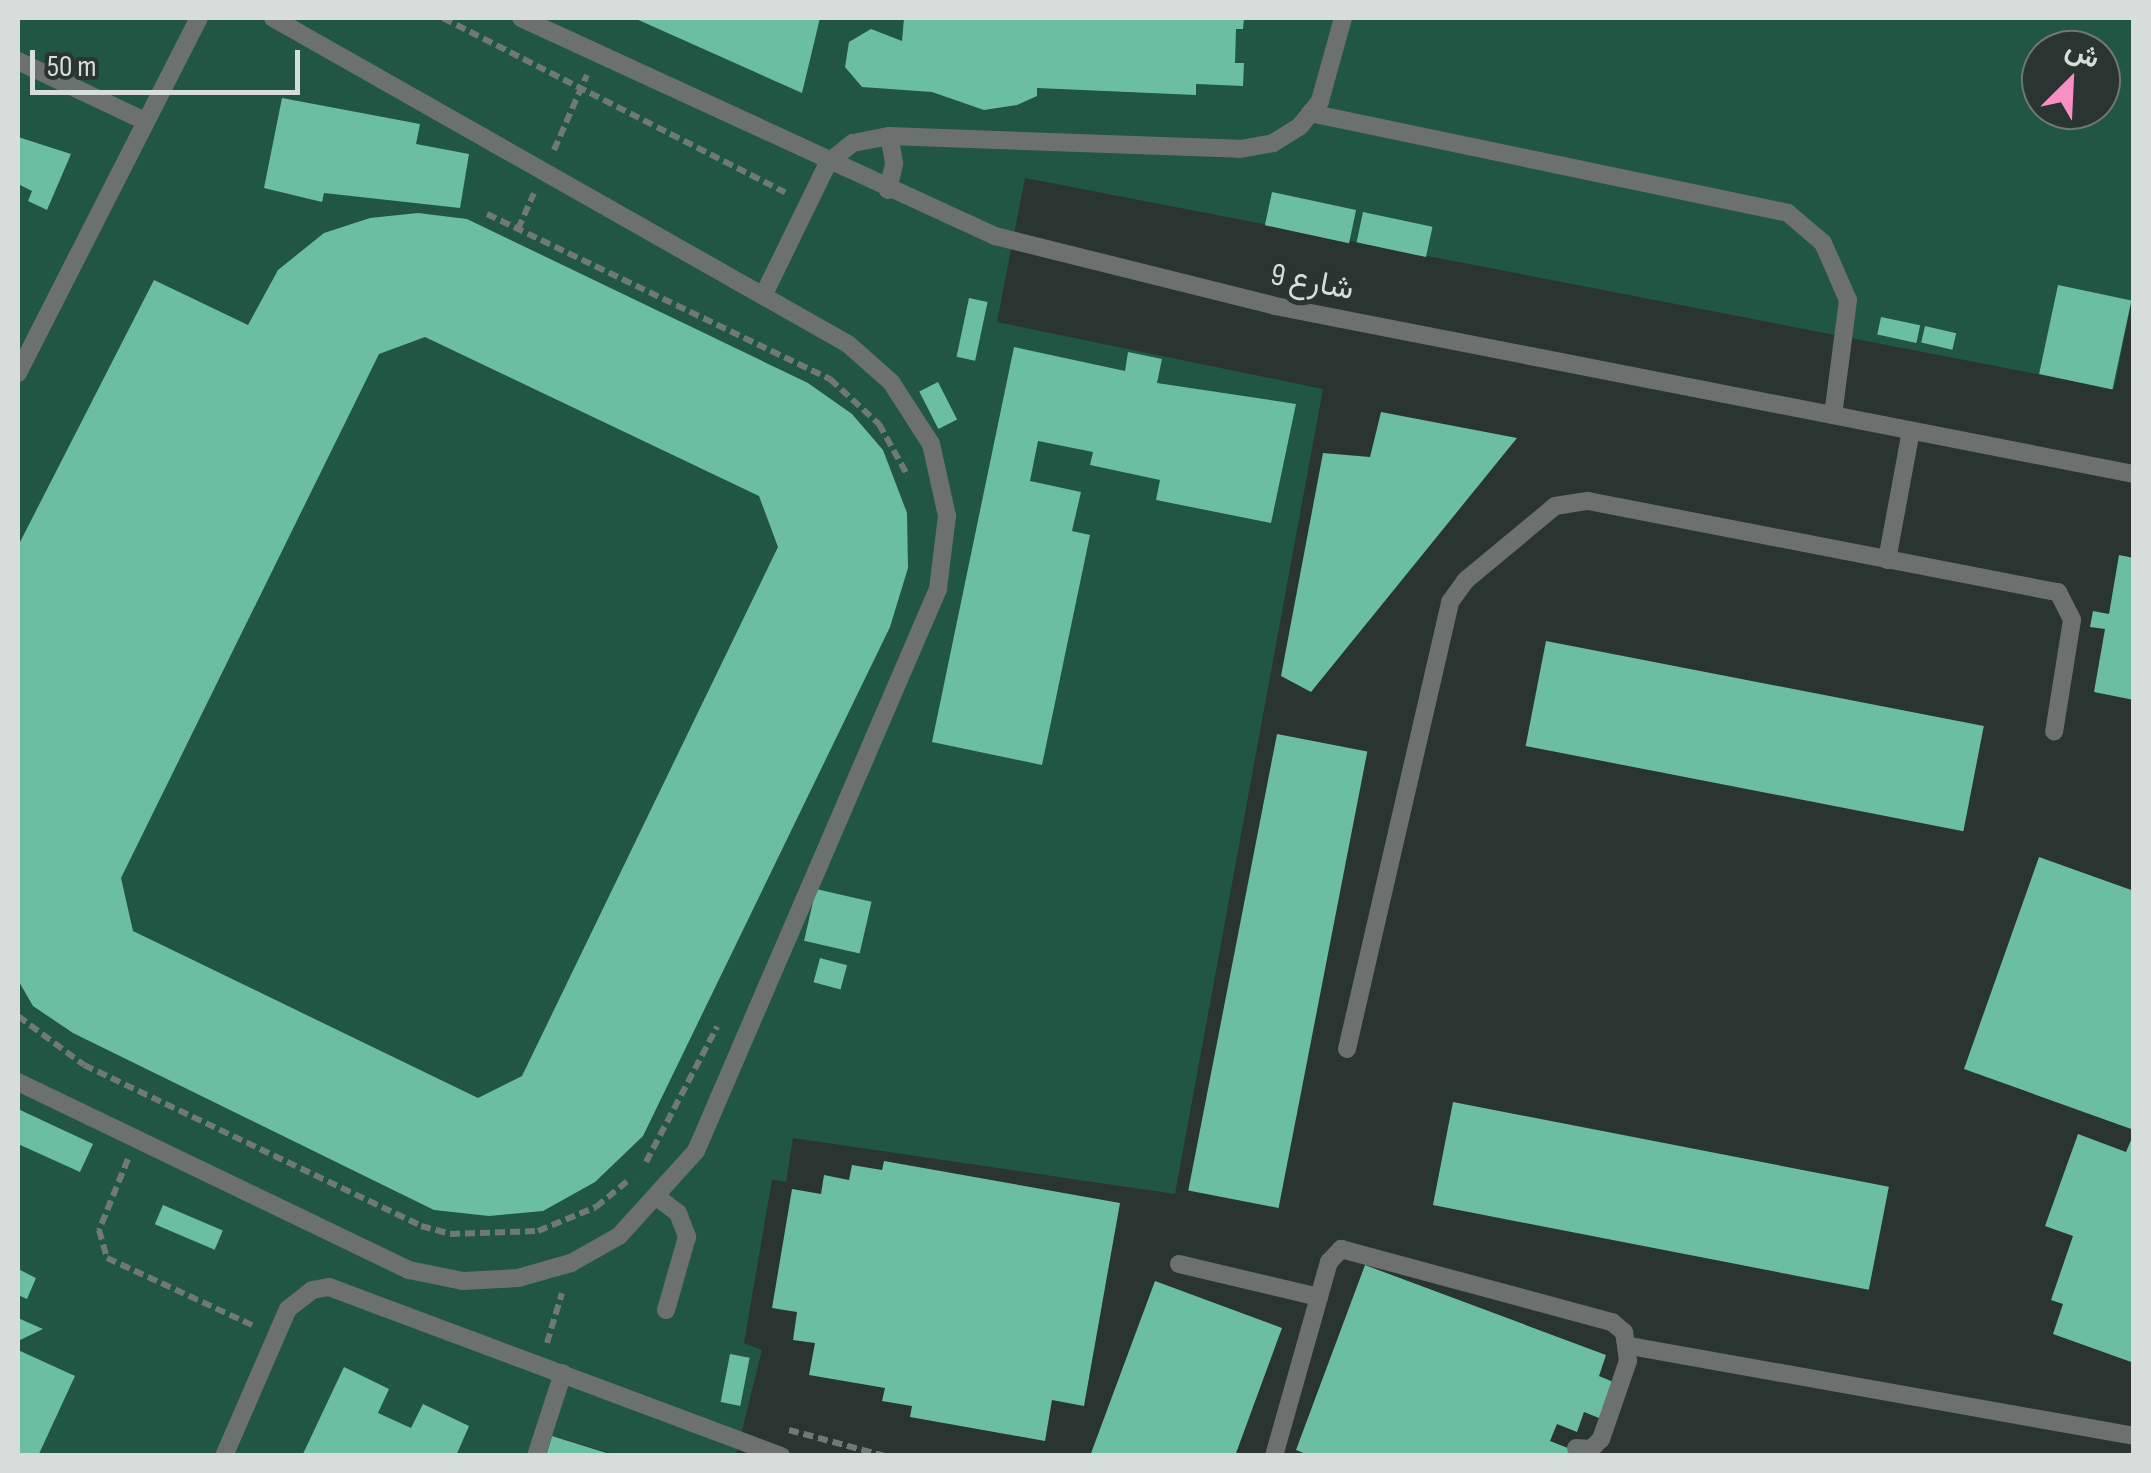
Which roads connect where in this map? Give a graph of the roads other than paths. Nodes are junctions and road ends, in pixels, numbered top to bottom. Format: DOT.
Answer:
graph roads {
  1 [pos="199,18"];
  2 [pos="273,18"];
  3 [pos="521,18"];
  4 [pos="1342,18"];
  5 [pos="18,62"];
  6 [pos="1310,114"];
  7 [pos="145,121"];
  8 [pos="889,136"];
  9 [pos="828,163"];
  10 [pos="888,190"];
  11 [pos="765,292"];
  12 [pos="18,372"];
  13 [pos="1833,416"];
  14 [pos="1911,431"];
  15 [pos="2133,470"];
  16 [pos="1887,560"];
  17 [pos="2054,732"];
  18 [pos="1347,1050"];
  19 [pos="18,1082"];
  20 [pos="658,1198"];
  21 [pos="1179,1264"];
  22 [pos="1319,1297"];
  23 [pos="666,1310"];
  24 [pos="1630,1346"];
  25 [pos="563,1373"];
  26 [pos="2134,1436"];
  27 [pos="1576,1448"];
  28 [pos="224,1456"];
  29 [pos="536,1456"];
  30 [pos="781,1456"];
  31 [pos="1274,1456"];
  1 -- 7 [label="lane"];
  2 -- 11 [label="lane"];
  3 -- 9 [label="lane, شارع 9"];
  4 -- 6 [label="lane"];
  5 -- 7 [label="lane"];
  6 -- 8 [label="lane"];
  6 -- 13 [label="lane"];
  7 -- 12 [label="lane"];
  8 -- 9 [label="lane"];
  8 -- 10 [label="lane"];
  9 -- 10 [label="lane, شارع 9"];
  9 -- 11 [label="lane"];
  10 -- 13 [label="lane, شارع 9"];
  11 -- 20 [label="lane"];
  13 -- 14 [label="lane, شارع 9"];
  14 -- 15 [label="lane, شارع 9"];
  14 -- 16 [label="lane"];
  16 -- 17 [label="lane"];
  16 -- 18 [label="lane"];
  19 -- 20 [label="lane"];
  20 -- 23 [label="lane"];
  21 -- 22 [label="lane"];
  22 -- 24 [label="lane"];
  22 -- 31 [label="lane"];
  24 -- 26 [label="lane"];
  24 -- 27 [label="lane"];
  25 -- 28 [label="lane"];
  25 -- 29 [label="lane"];
  25 -- 30 [label="lane"];
}
